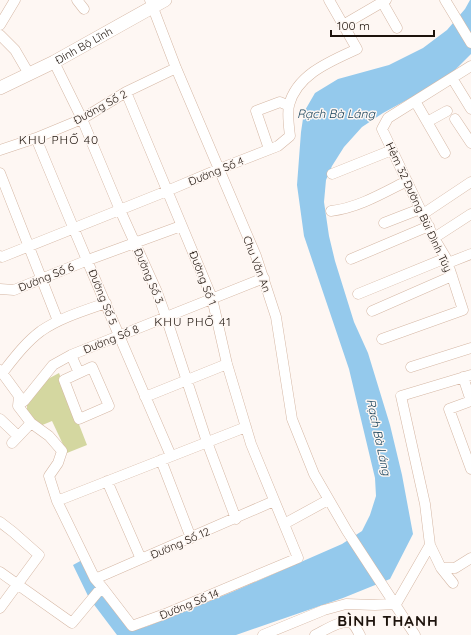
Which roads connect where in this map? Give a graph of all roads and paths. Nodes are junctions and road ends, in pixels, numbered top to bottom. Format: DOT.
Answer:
graph roads {
  1 [pos="15,0"];
  2 [pos="76,0"];
  3 [pos="165,0"];
  4 [pos="329,0"];
  5 [pos="383,1"];
  6 [pos="151,4"];
  7 [pos="448,4"];
  8 [pos="84,9"];
  9 [pos="0,25"];
  10 [pos="343,25"];
  11 [pos="397,28"];
  12 [pos="0,35"];
  13 [pos="471,43"];
  14 [pos="54,62"];
  15 [pos="471,66"];
  16 [pos="176,68"];
  17 [pos="29,74"];
  18 [pos="452,78"];
  19 [pos="0,88"];
  20 [pos="126,92"];
  21 [pos="415,101"];
  22 [pos="289,106"];
  23 [pos="471,109"];
  24 [pos="447,111"];
  25 [pos="82,119"];
  26 [pos="455,119"];
  27 [pos="428,122"];
  28 [pos="36,138"];
  29 [pos="471,143"];
  30 [pos="269,149"];
  31 [pos="0,150"];
  32 [pos="392,150"];
  33 [pos="445,153"];
  34 [pos="219,168"];
  35 [pos="0,173"];
  36 [pos="332,174"];
  37 [pos="407,181"];
  38 [pos="471,182"];
  39 [pos="167,191"];
  40 [pos="120,210"];
  41 [pos="330,211"];
  42 [pos="421,211"];
  43 [pos="471,214"];
  44 [pos="384,223"];
  45 [pos="181,226"];
  46 [pos="429,226"];
  47 [pos="73,228"];
  48 [pos="434,238"];
  49 [pos="135,242"];
  50 [pos="28,246"];
  51 [pos="471,254"];
  52 [pos="1,256"];
  53 [pos="351,259"];
  54 [pos="88,260"];
  55 [pos="447,260"];
  56 [pos="452,276"];
  57 [pos="264,278"];
  58 [pos="41,279"];
  59 [pos="0,289"];
  60 [pos="358,294"];
  61 [pos="212,298"];
  62 [pos="106,303"];
  63 [pos="372,311"];
  64 [pos="166,317"];
  65 [pos="58,321"];
  66 [pos="119,336"];
  67 [pos="382,339"];
  68 [pos="471,348"];
  69 [pos="71,355"];
  70 [pos="227,364"];
  71 [pos="411,367"];
  72 [pos="1,371"];
  73 [pos="79,373"];
  74 [pos="467,376"];
  75 [pos="187,380"];
  76 [pos="145,397"];
  77 [pos="18,406"];
  78 [pos="0,419"];
  79 [pos="31,423"];
  80 [pos="246,427"];
  81 [pos="207,442"];
  82 [pos="166,458"];
  83 [pos="471,469"];
  84 [pos="107,481"];
  85 [pos="328,500"];
  86 [pos="57,501"];
  87 [pos="274,501"];
  88 [pos="236,519"];
  89 [pos="0,522"];
  90 [pos="284,524"];
  91 [pos="191,538"];
  92 [pos="430,545"];
  93 [pos="298,558"];
  94 [pos="471,558"];
  95 [pos="141,559"];
  96 [pos="441,568"];
  97 [pos="0,572"];
  98 [pos="452,583"];
  99 [pos="18,584"];
  100 [pos="96,590"];
  101 [pos="396,604"];
  102 [pos="0,608"];
  103 [pos="263,635"];
  104 [pos="315,635"];
  105 [pos="360,635"];
  106 [pos="415,635"];
  1 -- 9 [label="street"];
  2 -- 8 [label="street"];
  3 -- 6 [label="main road, Đinh Bộ Lĩnh"];
  4 -- 10 [label="street"];
  5 -- 10 [label="street"];
  5 -- 11 [label="street"];
  6 -- 14 [label="main road, Đinh Bộ Lĩnh"];
  6 -- 16 [label="street, Chu Văn An"];
  7 -- 13 [label="street"];
  10 -- 22 [label="street, Đường Số 4"];
  12 -- 17 [label="street"];
  14 -- 17 [label="main road, Đinh Bộ Lĩnh"];
  14 -- 25 [label="street, Đường Số 3"];
  15 -- 18 [label="street, Hẻm 32 Đường Bùi Đình Túy"];
  16 -- 20 [label="street, Đường Số 2"];
  16 -- 34 [label="street, Chu Văn An"];
  17 -- 19 [label="main road, Đinh Bộ Lĩnh"];
  18 -- 21 [label="street, Hẻm 32 Đường Bùi Đình Túy"];
  18 -- 23 [label="street"];
  20 -- 25 [label="street, Đường Số 2"];
  20 -- 39 [label="street, Đường Số 1"];
  21 -- 27 [label="street"];
  21 -- 32 [label="street, Hẻm 32 Đường Bùi Đình Túy"];
  22 -- 30 [label="street, Đường Số 4"];
  22 -- 30 [label="street"];
  24 -- 27 [label="street"];
  25 -- 28 [label="street, Đường Số 2"];
  25 -- 40 [label="street, Đường Số 3"];
  26 -- 29 [label="street"];
  27 -- 33 [label="street"];
  28 -- 31 [label="street, Đường Số 2"];
  28 -- 47 [label="street, Đường Số 5"];
  30 -- 34 [label="street, Đường Số 4"];
  32 -- 36 [label="street"];
  32 -- 37 [label="street, Hẻm 32 Đường Bùi Đình Túy"];
  34 -- 39 [label="street, Đường Số 4"];
  34 -- 57 [label="street, Chu Văn An"];
  35 -- 50 [label="street"];
  37 -- 41 [label="street"];
  37 -- 42 [label="street, Hẻm 32 Đường Bùi Đình Túy"];
  38 -- 42 [label="street"];
  39 -- 40 [label="street, Đường Số 4"];
  39 -- 45 [label="street, Đường Số 1"];
  40 -- 47 [label="street, Đường Số 4"];
  40 -- 49 [label="street, Đường Số 3"];
  42 -- 44 [label="street"];
  42 -- 46 [label="street, Hẻm 32 Đường Bùi Đình Túy"];
  43 -- 48 [label="street"];
  45 -- 49 [label="street, Đường Số 6"];
  45 -- 61 [label="street, Đường Số 1"];
  46 -- 48 [label="street, Hẻm 32 Đường Bùi Đình Túy"];
  46 -- 53 [label="street"];
  47 -- 50 [label="street, Đường Số 4"];
  47 -- 54 [label="street, Đường Số 5"];
  48 -- 55 [label="street, Hẻm 32 Đường Bùi Đình Túy"];
  49 -- 54 [label="street, Đường Số 6"];
  49 -- 64 [label="street, Đường Số 3"];
  50 -- 52 [label="street, Đường Số 4"];
  50 -- 58 [label="street"];
  51 -- 55 [label="street"];
  54 -- 58 [label="street, Đường Số 6"];
  54 -- 62 [label="street, Đường Số 5"];
  55 -- 56 [label="street, Hẻm 32 Đường Bùi Đình Túy"];
  55 -- 60 [label="street"];
  56 -- 63 [label="street"];
  56 -- 67 [label="street, Hẻm 32 Đường Bùi Đình Túy"];
  57 -- 61 [label="street, Đường Số 8"];
  57 -- 85 [label="street, Chu Văn An"];
  58 -- 59 [label="street, Đường Số 6"];
  58 -- 65 [label="street"];
  61 -- 64 [label="street, Đường Số 8"];
  61 -- 70 [label="street, Đường Số 1"];
  62 -- 65 [label="street"];
  62 -- 66 [label="street, Đường Số 5"];
  64 -- 66 [label="street, Đường Số 8"];
  64 -- 75 [label="street, Đường Số 3"];
  65 -- 72 [label="street"];
  66 -- 69 [label="street, Đường Số 8"];
  66 -- 76 [label="street, Đường Số 5"];
  68 -- 71 [label="street"];
  69 -- 73 [label="street"];
  69 -- 77 [label="street, Đường Số 8"];
  70 -- 75 [label="street"];
  70 -- 80 [label="street, Đường Số 1"];
  72 -- 77 [label="street"];
  73 -- 73 [label="street"];
  74 -- 83 [label="street"];
  74 -- 92 [label="street"];
  75 -- 76 [label="street"];
  75 -- 81 [label="street, Đường Số 3"];
  76 -- 82 [label="street, Đường Số 5"];
  77 -- 79 [label="street"];
  78 -- 79 [label="street"];
  79 -- 86 [label="street"];
  80 -- 81 [label="street"];
  80 -- 87 [label="street, Đường Số 1"];
  81 -- 82 [label="street"];
  81 -- 88 [label="street, Đường Số 3"];
  82 -- 84 [label="street"];
  82 -- 91 [label="street, Đường Số 5"];
  84 -- 86 [label="street"];
  84 -- 95 [label="street"];
  85 -- 90 [label="street"];
  85 -- 101 [label="street, Chu Văn An"];
  86 -- 100 [label="street"];
  87 -- 88 [label="street, Đường Số 12"];
  87 -- 90 [label="street, Đường Số 1"];
  88 -- 91 [label="street, Đường Số 12"];
  89 -- 99 [label="street"];
  90 -- 93 [label="street, Đường Số 1"];
  91 -- 95 [label="street, Đường Số 12"];
  92 -- 96 [label="street"];
  92 -- 101 [label="street"];
  93 -- 100 [label="street, Đường Số 14"];
  94 -- 96 [label="street"];
  95 -- 100 [label="street, Đường Số 12"];
  96 -- 98 [label="street"];
  97 -- 99 [label="street"];
  99 -- 100 [label="street"];
  99 -- 102 [label="street"];
  101 -- 103 [label="street"];
  101 -- 106 [label="street"];
  104 -- 105 [label="street"];
}
